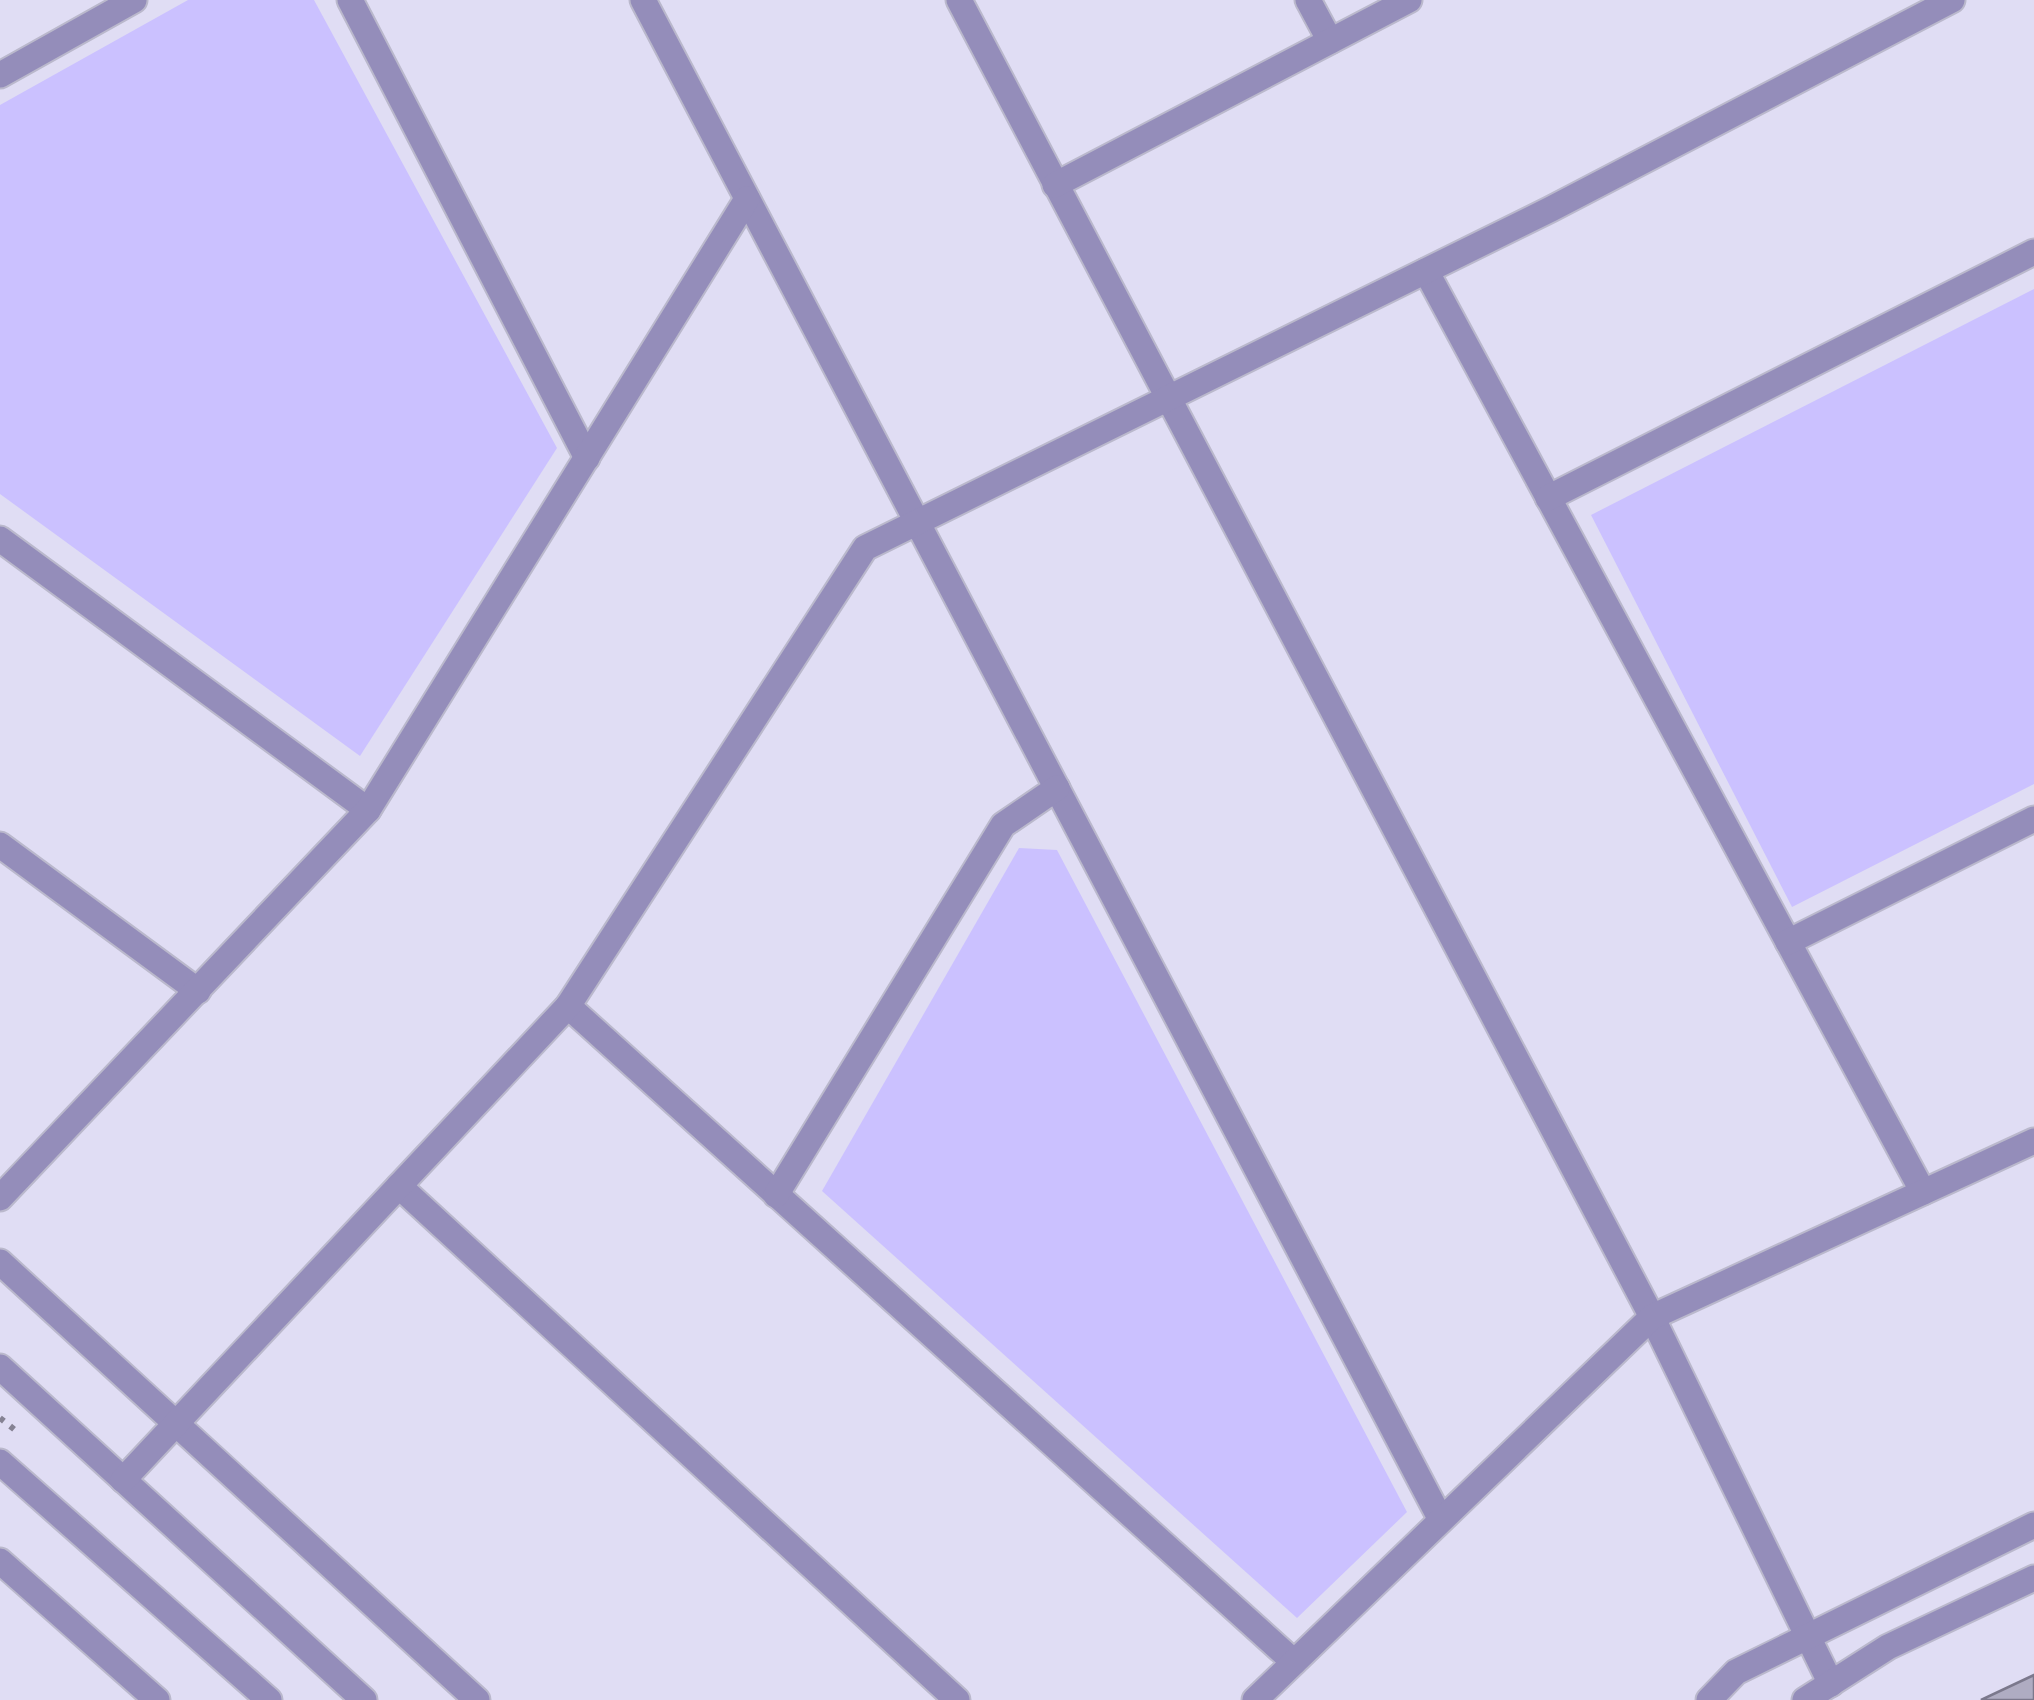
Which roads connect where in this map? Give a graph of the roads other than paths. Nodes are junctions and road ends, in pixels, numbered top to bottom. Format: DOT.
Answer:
graph roads {
  1 [pos="134,0"];
  2 [pos="350,0"];
  3 [pos="642,0"];
  4 [pos="959,0"];
  5 [pos="1308,0"];
  6 [pos="1408,0"];
  7 [pos="1952,0"];
  8 [pos="1330,41"];
  9 [pos="0,74"];
  10 [pos="1056,184"];
  11 [pos="747,199"];
  12 [pos="2034,252"];
  13 [pos="1426,271"];
  14 [pos="1168,399"];
  15 [pos="586,458"];
  16 [pos="1548,498"];
  17 [pos="918,522"];
  18 [pos="0,539"];
  19 [pos="1058,788"];
  20 [pos="368,810"];
  21 [pos="2034,819"];
  22 [pos="0,845"];
  23 [pos="1788,942"];
  24 [pos="198,991"];
  25 [pos="568,1006"];
  26 [pos="2034,1140"];
  27 [pos="399,1186"];
  28 [pos="1923,1192"];
  29 [pos="776,1195"];
  30 [pos="0,1198"];
  31 [pos="0,1262"];
  32 [pos="1652,1317"];
  33 [pos="0,1367"];
  34 [pos="175,1424"];
  35 [pos="0,1462"];
  36 [pos="123,1480"];
  37 [pos="1440,1518"];
  38 [pos="2034,1525"];
  39 [pos="0,1561"];
  40 [pos="2034,1578"];
  41 [pos="1806,1636"];
  42 [pos="1294,1662"];
  43 [pos="1831,1684"];
  44 [pos="157,1700"];
  45 [pos="269,1700"];
  46 [pos="364,1700"];
  47 [pos="477,1700"];
  48 [pos="958,1700"];
  49 [pos="1255,1700"];
  50 [pos="1709,1700"];
  51 [pos="1805,1700"];
  1 -- 9 [label="street"];
  2 -- 15 [label="street"];
  3 -- 11 [label="street"];
  4 -- 10 [label="street"];
  5 -- 8 [label="street"];
  6 -- 8 [label="street"];
  7 -- 13 [label="street"];
  8 -- 10 [label="street"];
  10 -- 14 [label="street"];
  11 -- 15 [label="street"];
  11 -- 17 [label="street"];
  12 -- 16 [label="street"];
  13 -- 14 [label="street"];
  13 -- 16 [label="street"];
  14 -- 17 [label="street"];
  14 -- 32 [label="street"];
  15 -- 20 [label="street"];
  16 -- 23 [label="street"];
  17 -- 19 [label="street"];
  17 -- 25 [label="street"];
  18 -- 20 [label="street"];
  19 -- 29 [label="street"];
  19 -- 37 [label="street"];
  20 -- 24 [label="street"];
  21 -- 23 [label="street"];
  22 -- 24 [label="street"];
  23 -- 28 [label="street"];
  24 -- 30 [label="street"];
  25 -- 27 [label="street"];
  25 -- 29 [label="street"];
  26 -- 28 [label="street"];
  27 -- 34 [label="street"];
  27 -- 48 [label="street"];
  28 -- 32 [label="street"];
  29 -- 42 [label="street"];
  31 -- 34 [label="street"];
  32 -- 37 [label="street"];
  32 -- 41 [label="street"];
  33 -- 36 [label="street"];
  34 -- 36 [label="street"];
  34 -- 47 [label="street"];
  35 -- 45 [label="street"];
  36 -- 46 [label="street"];
  37 -- 42 [label="street"];
  38 -- 41 [label="street"];
  39 -- 44 [label="street"];
  40 -- 43 [label="street"];
  41 -- 43 [label="street"];
  41 -- 50 [label="street"];
  42 -- 49 [label="street"];
  43 -- 51 [label="street"];
}
